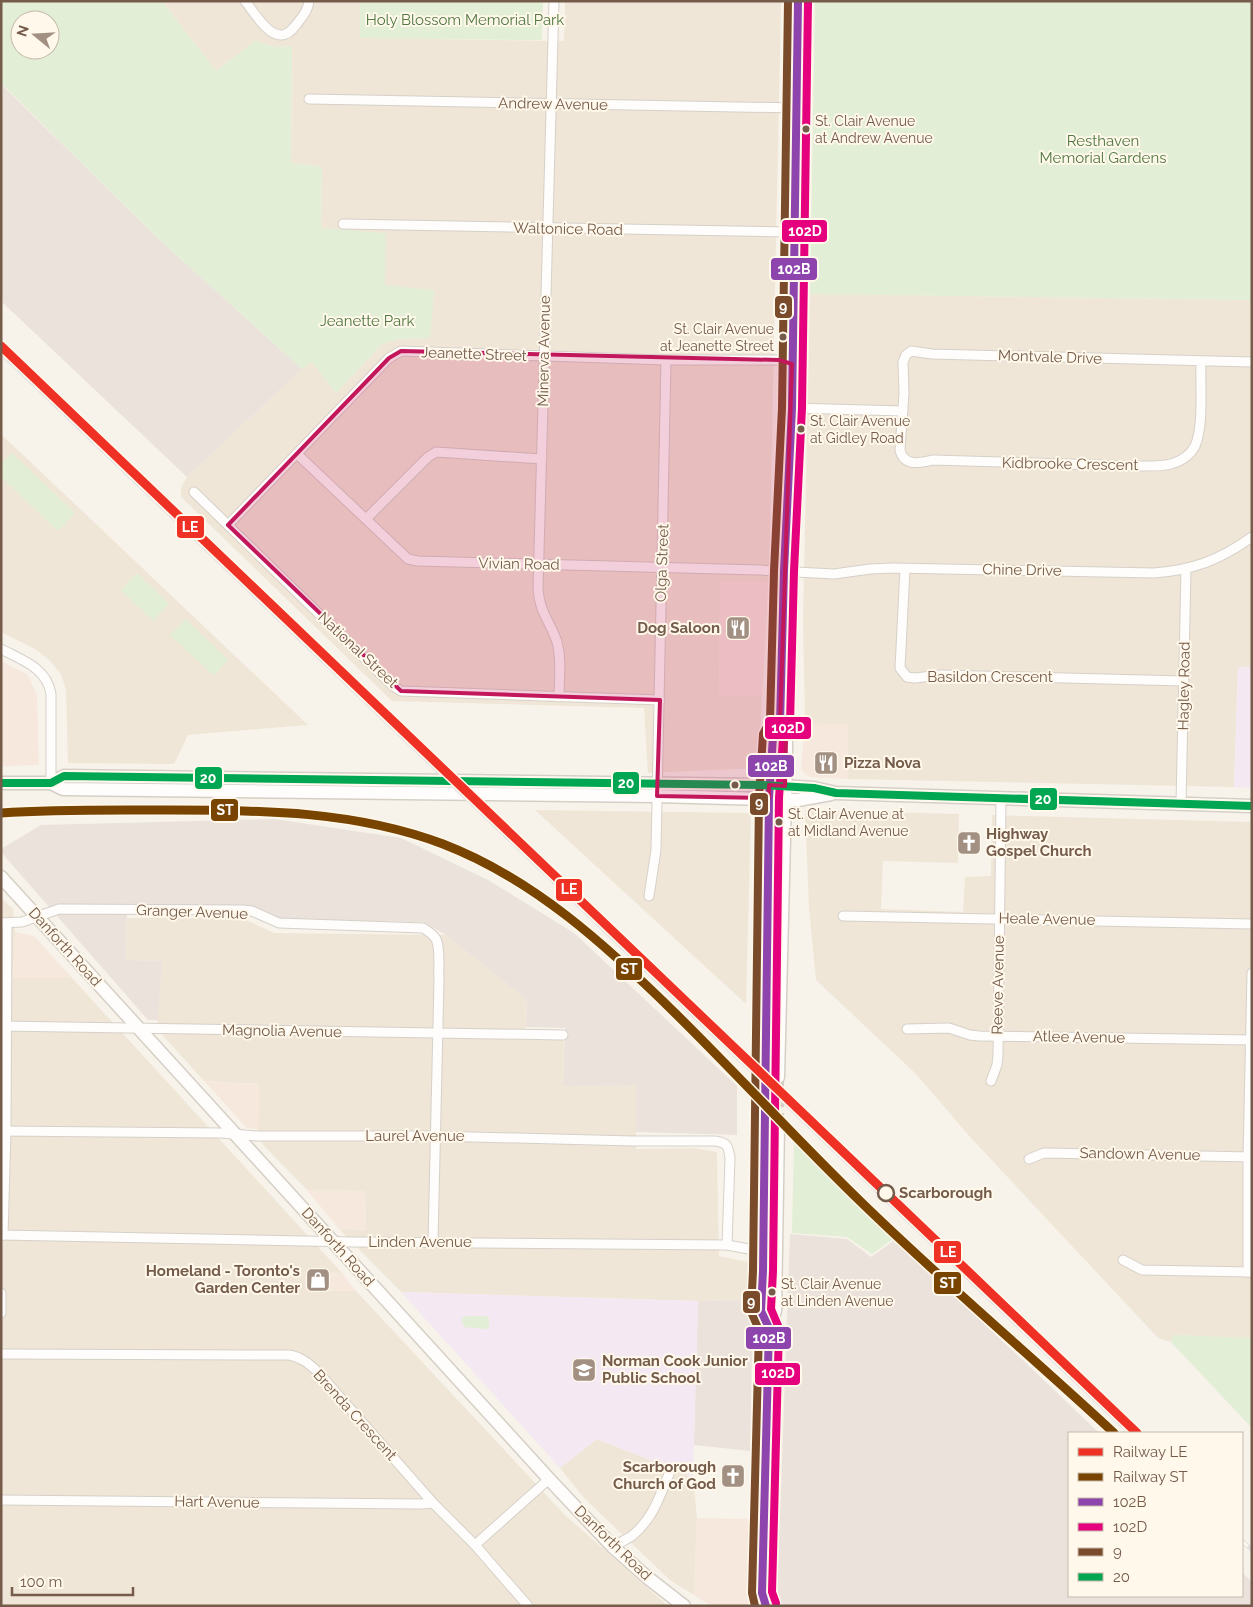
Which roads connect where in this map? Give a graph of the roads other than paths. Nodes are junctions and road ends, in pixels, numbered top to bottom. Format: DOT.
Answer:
graph roads {
  1 [pos="245,1"];
  2 [pos="309,1"];
  3 [pos="554,1"];
  4 [pos="798,1"];
  5 [pos="309,99"];
  6 [pos="550,105"];
  7 [pos="797,108"];
  8 [pos="343,224"];
  9 [pos="547,229"];
  10 [pos="794,232"];
  11 [pos="544,356"];
  12 [pos="666,360"];
  13 [pos="1201,362"];
  14 [pos="1252,362"];
  15 [pos="792,364"];
  16 [pos="792,408"];
  17 [pos="903,411"];
  18 [pos="297,454"];
  19 [pos="542,459"];
  20 [pos="194,492"];
  21 [pos="366,519"];
  22 [pos="228,525"];
  23 [pos="1252,538"];
  24 [pos="539,564"];
  25 [pos="662,567"];
  26 [pos="905,568"];
  27 [pos="1186,569"];
  28 [pos="784,571"];
  29 [pos="1,649"];
  30 [pos="1184,681"];
  31 [pos="559,697"];
  32 [pos="660,700"];
  33 [pos="780,724"];
  34 [pos="1,783"];
  35 [pos="51,783"];
  36 [pos="657,789"];
  37 [pos="769,791"];
  38 [pos="785,792"];
  39 [pos="1001,798"];
  40 [pos="1181,804"];
  41 [pos="1252,806"];
  42 [pos="1,877"];
  43 [pos="649,896"];
  44 [pos="843,916"];
  45 [pos="37,917"];
  46 [pos="999,918"];
  47 [pos="4,923"];
  48 [pos="1252,924"];
  49 [pos="1252,973"];
  50 [pos="4,1026"];
  51 [pos="907,1028"];
  52 [pos="138,1029"];
  53 [pos="437,1032"];
  54 [pos="564,1035"];
  55 [pos="998,1036"];
  56 [pos="1251,1040"];
  57 [pos="765,1065"];
  58 [pos="778,1077"];
  59 [pos="991,1081"];
  60 [pos="764,1110"];
  61 [pos="778,1125"];
  62 [pos="4,1131"];
  63 [pos="235,1134"];
  64 [pos="434,1136"];
  65 [pos="1250,1157"];
  66 [pos="1029,1159"];
  67 [pos="2,1235"];
  68 [pos="332,1241"];
  69 [pos="433,1242"];
  70 [pos="727,1245"];
  71 [pos="763,1253"];
  72 [pos="776,1258"];
  73 [pos="1123,1260"];
  74 [pos="1250,1272"];
  75 [pos="2,1293"];
  76 [pos="1,1313"];
  77 [pos="768,1328"];
  78 [pos="1,1354"];
  79 [pos="669,1474"];
  80 [pos="549,1479"];
  81 [pos="1,1500"];
  82 [pos="433,1502"];
  83 [pos="475,1545"];
  84 [pos="613,1547"];
  85 [pos="761,1599"];
  86 [pos="528,1606"];
  87 [pos="684,1606"];
  88 [pos="766,1606"];
  1 -- 2 [label="street"];
  3 -- 6 [label="street, Minerva Avenue"];
  4 -- 7 [label="main road"];
  5 -- 6 [label="street, Andrew Avenue"];
  6 -- 7 [label="street, Andrew Avenue"];
  6 -- 9 [label="street, Minerva Avenue"];
  7 -- 10 [label="main road"];
  8 -- 9 [label="street, Waltonice Road"];
  9 -- 10 [label="street, Waltonice Road"];
  9 -- 11 [label="street, Minerva Avenue"];
  10 -- 15 [label="main road"];
  11 -- 12 [label="street, Jeanette Street"];
  11 -- 18 [label="street, Jeanette Street"];
  11 -- 19 [label="street, Minerva Avenue"];
  12 -- 15 [label="street, Jeanette Street"];
  12 -- 25 [label="street, Olga Street"];
  13 -- 14 [label="street, Montvale Drive"];
  13 -- 17 [label="street, Montvale Drive"];
  13 -- 17 [label="street, Kidbrooke Crescent"];
  15 -- 16 [label="main road"];
  16 -- 17 [label="street"];
  16 -- 28 [label="main road"];
  18 -- 21 [label="street, Vivian Road"];
  18 -- 22 [label="street, Jeanette Street"];
  19 -- 21 [label="street"];
  19 -- 24 [label="street, Minerva Avenue"];
  20 -- 22 [label="street, National Street"];
  21 -- 24 [label="street, Vivian Road"];
  22 -- 31 [label="street, National Street"];
  23 -- 27 [label="street, Chine Drive"];
  24 -- 25 [label="street, Vivian Road"];
  24 -- 31 [label="street, Minerva Avenue"];
  25 -- 28 [label="street, Vivian Road"];
  25 -- 32 [label="street, Olga Street"];
  26 -- 27 [label="street, Chine Drive"];
  26 -- 28 [label="street, Chine Drive"];
  26 -- 30 [label="street, Basildon Crescent"];
  27 -- 30 [label="street, Hagley Road"];
  28 -- 33 [label="main road"];
  29 -- 35 [label="street"];
  30 -- 40 [label="street, Hagley Road"];
  31 -- 32 [label="street, National Street"];
  32 -- 36 [label="street, Olga Street"];
  33 -- 37 [label="main road"];
  33 -- 38 [label="main road"];
  34 -- 35 [label="main road"];
  35 -- 36 [label="main road"];
  36 -- 37 [label="main road"];
  36 -- 43 [label="street, Olga Street"];
  37 -- 38 [label="main road"];
  37 -- 57 [label="main road"];
  38 -- 39 [label="main road"];
  38 -- 58 [label="main road"];
  39 -- 40 [label="main road"];
  39 -- 46 [label="street, Reeve Avenue"];
  40 -- 41 [label="main road"];
  42 -- 45 [label="main road, Danforth Road"];
  44 -- 46 [label="street, Heale Avenue"];
  45 -- 47 [label="street, Granger Avenue"];
  45 -- 52 [label="main road, Danforth Road"];
  45 -- 53 [label="street, Granger Avenue"];
  46 -- 48 [label="street, Heale Avenue"];
  46 -- 55 [label="street, Reeve Avenue"];
  47 -- 50 [label="street"];
  49 -- 56 [label="street"];
  50 -- 52 [label="street, Magnolia Avenue"];
  50 -- 62 [label="street"];
  51 -- 55 [label="street, Atlee Avenue"];
  52 -- 53 [label="street, Magnolia Avenue"];
  52 -- 63 [label="main road, Danforth Road"];
  53 -- 54 [label="street, Magnolia Avenue"];
  53 -- 64 [label="street, Granger Avenue"];
  55 -- 56 [label="street, Atlee Avenue"];
  55 -- 59 [label="street, Reeve Avenue"];
  56 -- 65 [label="street"];
  60 -- 71 [label="main road"];
  61 -- 72 [label="main road"];
  62 -- 63 [label="street, Laurel Avenue"];
  62 -- 67 [label="street"];
  63 -- 64 [label="street, Laurel Avenue"];
  63 -- 68 [label="main road, Danforth Road"];
  64 -- 69 [label="street, Granger Avenue"];
  64 -- 70 [label="street, Laurel Avenue"];
  65 -- 66 [label="street, Sandown Avenue"];
  65 -- 74 [label="street"];
  67 -- 68 [label="street, Linden Avenue"];
  68 -- 69 [label="street, Linden Avenue"];
  68 -- 80 [label="main road, Danforth Road"];
  69 -- 70 [label="street, Linden Avenue"];
  70 -- 71 [label="street, Linden Avenue"];
  71 -- 72 [label="street, Linden Avenue"];
  71 -- 77 [label="main road"];
  72 -- 77 [label="main road"];
  73 -- 74 [label="street"];
  75 -- 76 [label="street"];
  77 -- 85 [label="main road"];
  78 -- 82 [label="street, Brenda Crescent"];
  79 -- 84 [label="street"];
  80 -- 83 [label="street"];
  80 -- 84 [label="main road, Danforth Road"];
  81 -- 82 [label="street, Hart Avenue"];
  82 -- 83 [label="street, Brenda Crescent"];
  83 -- 86 [label="street, Brenda Crescent"];
  84 -- 87 [label="main road, Danforth Road"];
  85 -- 88 [label="main road"];
}
